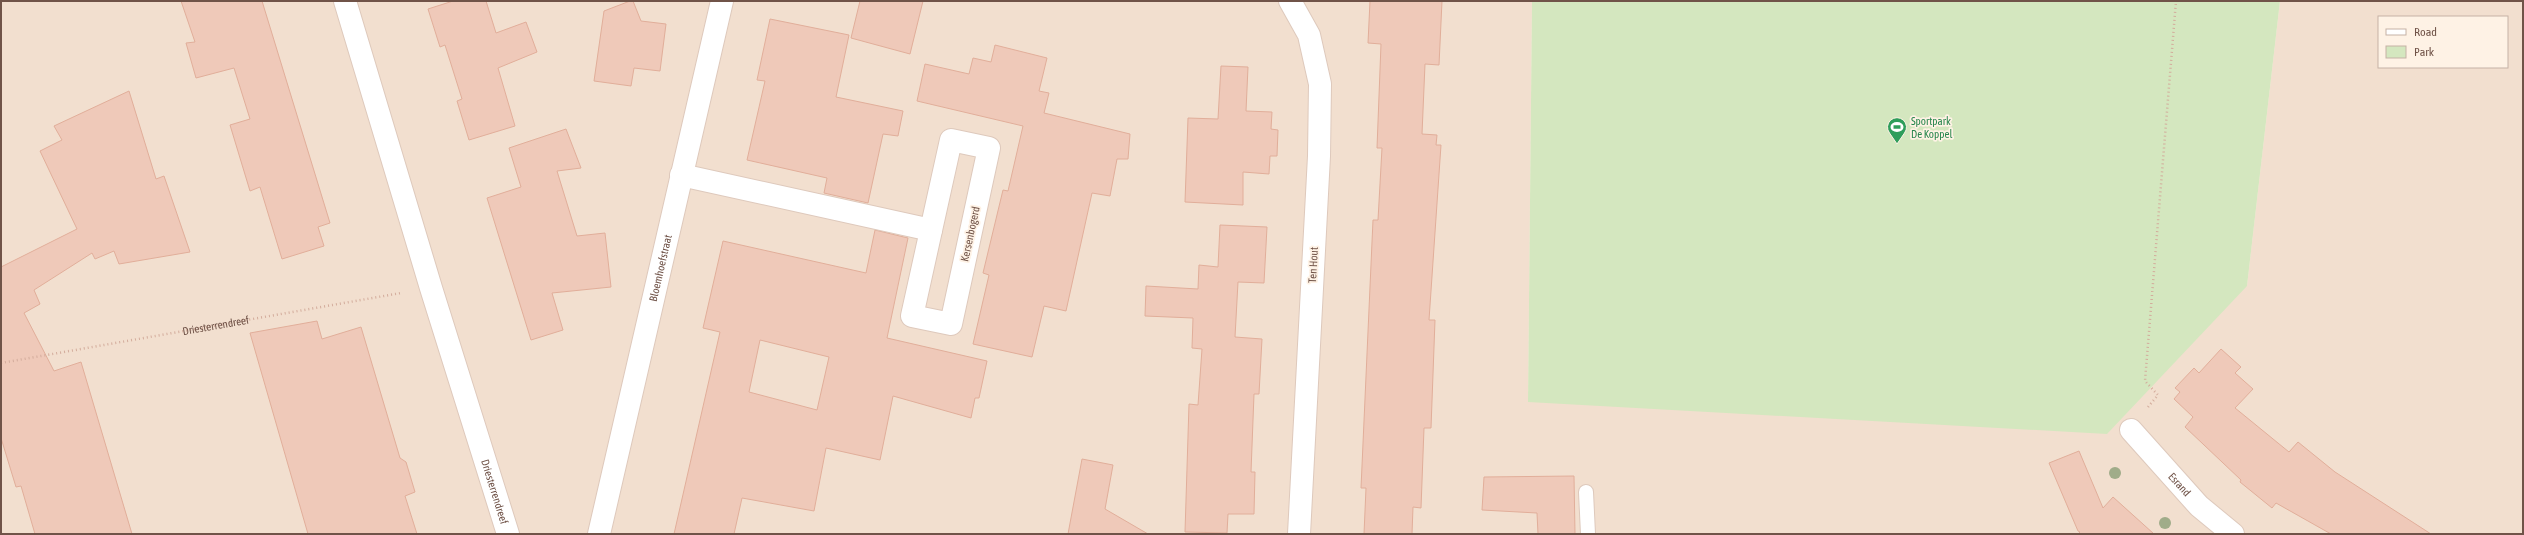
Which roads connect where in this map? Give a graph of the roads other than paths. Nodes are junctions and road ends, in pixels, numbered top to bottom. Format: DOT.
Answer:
graph roads {
  1 [pos="345,1"];
  2 [pos="722,1"];
  3 [pos="1290,1"];
  4 [pos="681,175"];
  5 [pos="931,230"];
  6 [pos="2131,430"];
  7 [pos="1586,492"];
  8 [pos="508,534"];
  9 [pos="599,534"];
  10 [pos="1300,534"];
  11 [pos="1588,534"];
  12 [pos="2231,534"];
  1 -- 8 [label="street, Driesterrendreef"];
  2 -- 4 [label="street, Bloemhoefstraat"];
  3 -- 10 [label="street, Ten Hout"];
  4 -- 5 [label="street"];
  4 -- 9 [label="street, Bloemhoefstraat"];
  5 -- 5 [label="street, Kersenbogerd"];
  6 -- 12 [label="street, Esrand"];
  7 -- 11 [label="lane"];
}
